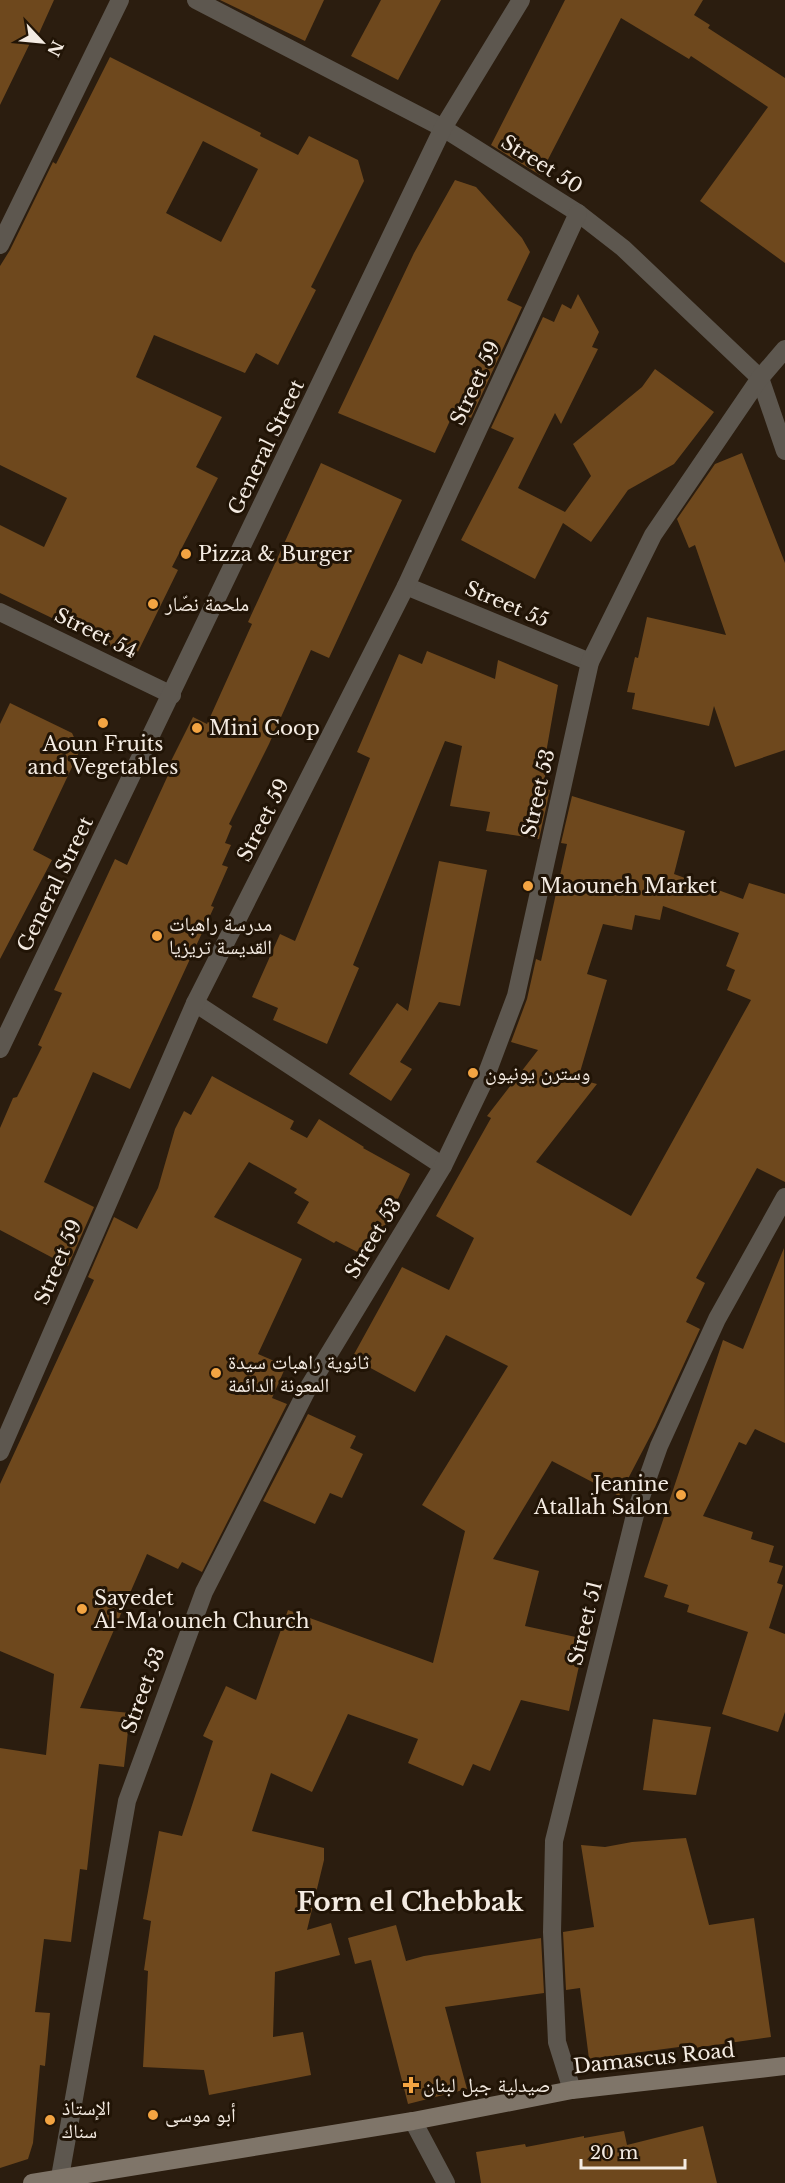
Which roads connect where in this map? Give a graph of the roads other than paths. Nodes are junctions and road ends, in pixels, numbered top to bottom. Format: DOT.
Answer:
graph roads {
  1 [pos="120,0"];
  2 [pos="196,0"];
  3 [pos="521,0"];
  4 [pos="443,128"];
  5 [pos="578,213"];
  6 [pos="0,245"];
  7 [pos="785,349"];
  8 [pos="760,378"];
  9 [pos="785,451"];
  10 [pos="406,586"];
  11 [pos="0,612"];
  12 [pos="590,663"];
  13 [pos="172,694"];
  14 [pos="195,1003"];
  15 [pos="0,1049"];
  16 [pos="443,1166"];
  17 [pos="785,1197"];
  18 [pos="0,1452"];
  19 [pos="785,2066"];
  20 [pos="572,2090"];
  21 [pos="413,2121"];
  22 [pos="60,2177"];
  23 [pos="32,2183"];
  24 [pos="446,2183"];
  1 -- 6 [label="street"];
  2 -- 4 [label="street, Street 50"];
  3 -- 4 [label="street, General Street"];
  4 -- 5 [label="street, Street 50"];
  4 -- 13 [label="street, General Street"];
  5 -- 8 [label="street, Street 50"];
  5 -- 10 [label="street, Street 59"];
  7 -- 8 [label="street, Street 53"];
  8 -- 9 [label="street, Street 50"];
  8 -- 12 [label="street, Street 53"];
  10 -- 12 [label="street, Street 55"];
  10 -- 14 [label="street, Street 59"];
  11 -- 13 [label="street, Street 54"];
  12 -- 16 [label="street, Street 53"];
  13 -- 15 [label="street, General Street"];
  14 -- 16 [label="street"];
  14 -- 18 [label="street, Street 59"];
  16 -- 22 [label="street, Street 53"];
  17 -- 20 [label="street, Street 51"];
  19 -- 20 [label="main road, Damascus Road"];
  20 -- 21 [label="main road, Damascus Road"];
  21 -- 22 [label="main road, Damascus Road"];
  21 -- 24 [label="street"];
  22 -- 23 [label="main road, Damascus Road"];
}
